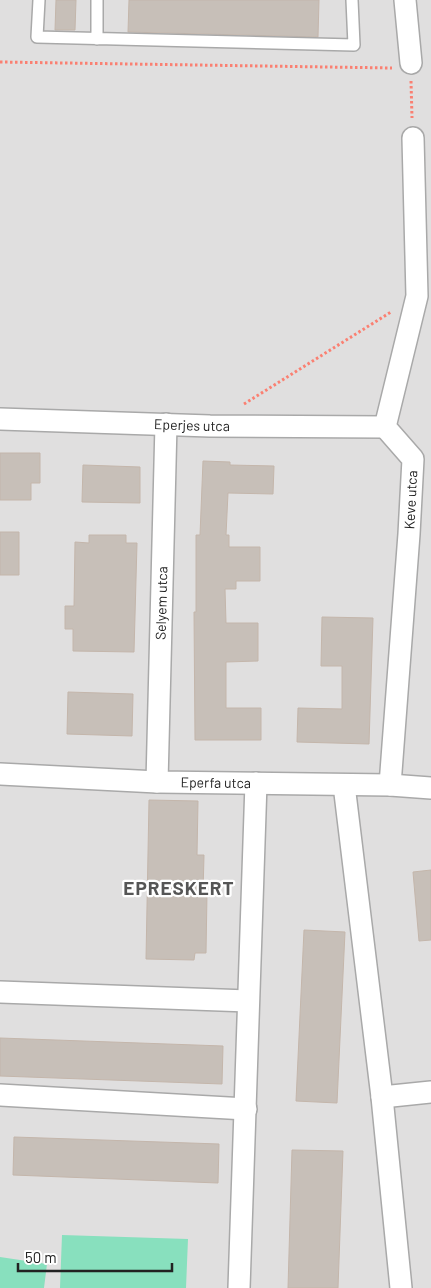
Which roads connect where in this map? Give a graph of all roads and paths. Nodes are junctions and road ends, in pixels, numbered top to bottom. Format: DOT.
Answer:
graph roads {
  1 [pos="39,0"];
  2 [pos="97,0"];
  3 [pos="352,0"];
  4 [pos="405,0"];
  5 [pos="97,39"];
  6 [pos="0,62"];
  7 [pos="411,66"];
  8 [pos="413,138"];
  9 [pos="416,296"];
  10 [pos="243,405"];
  11 [pos="0,419"];
  12 [pos="166,424"];
  13 [pos="385,427"];
  14 [pos="0,774"];
  15 [pos="157,782"];
  16 [pos="256,783"];
  17 [pos="344,784"];
  18 [pos="390,785"];
  19 [pos="431,788"];
  20 [pos="0,992"];
  21 [pos="248,1001"];
  22 [pos="431,1092"];
  23 [pos="0,1095"];
  24 [pos="382,1096"];
  25 [pos="246,1109"];
  26 [pos="239,1288"];
  27 [pos="401,1288"];
  1 -- 5 [label="lane"];
  2 -- 5 [label="lane"];
  3 -- 5 [label="lane"];
  4 -- 7 [label="street"];
  6 -- 7 [label="path"];
  7 -- 8 [label="path"];
  8 -- 9 [label="street"];
  9 -- 10 [label="path"];
  9 -- 13 [label="street"];
  11 -- 12 [label="street, Eperjes utca"];
  12 -- 13 [label="street, Eperjes utca"];
  12 -- 15 [label="street, Selyem utca"];
  13 -- 18 [label="street, Keve utca"];
  14 -- 15 [label="street, Eperfa utca"];
  15 -- 16 [label="street, Eperfa utca"];
  16 -- 17 [label="street, Eperfa utca"];
  16 -- 21 [label="street"];
  17 -- 18 [label="street, Eperfa utca"];
  17 -- 24 [label="street"];
  18 -- 19 [label="street, Eperfa utca"];
  20 -- 21 [label="street"];
  21 -- 25 [label="street"];
  22 -- 24 [label="street"];
  23 -- 25 [label="street"];
  24 -- 27 [label="street"];
  25 -- 26 [label="street"];
}
